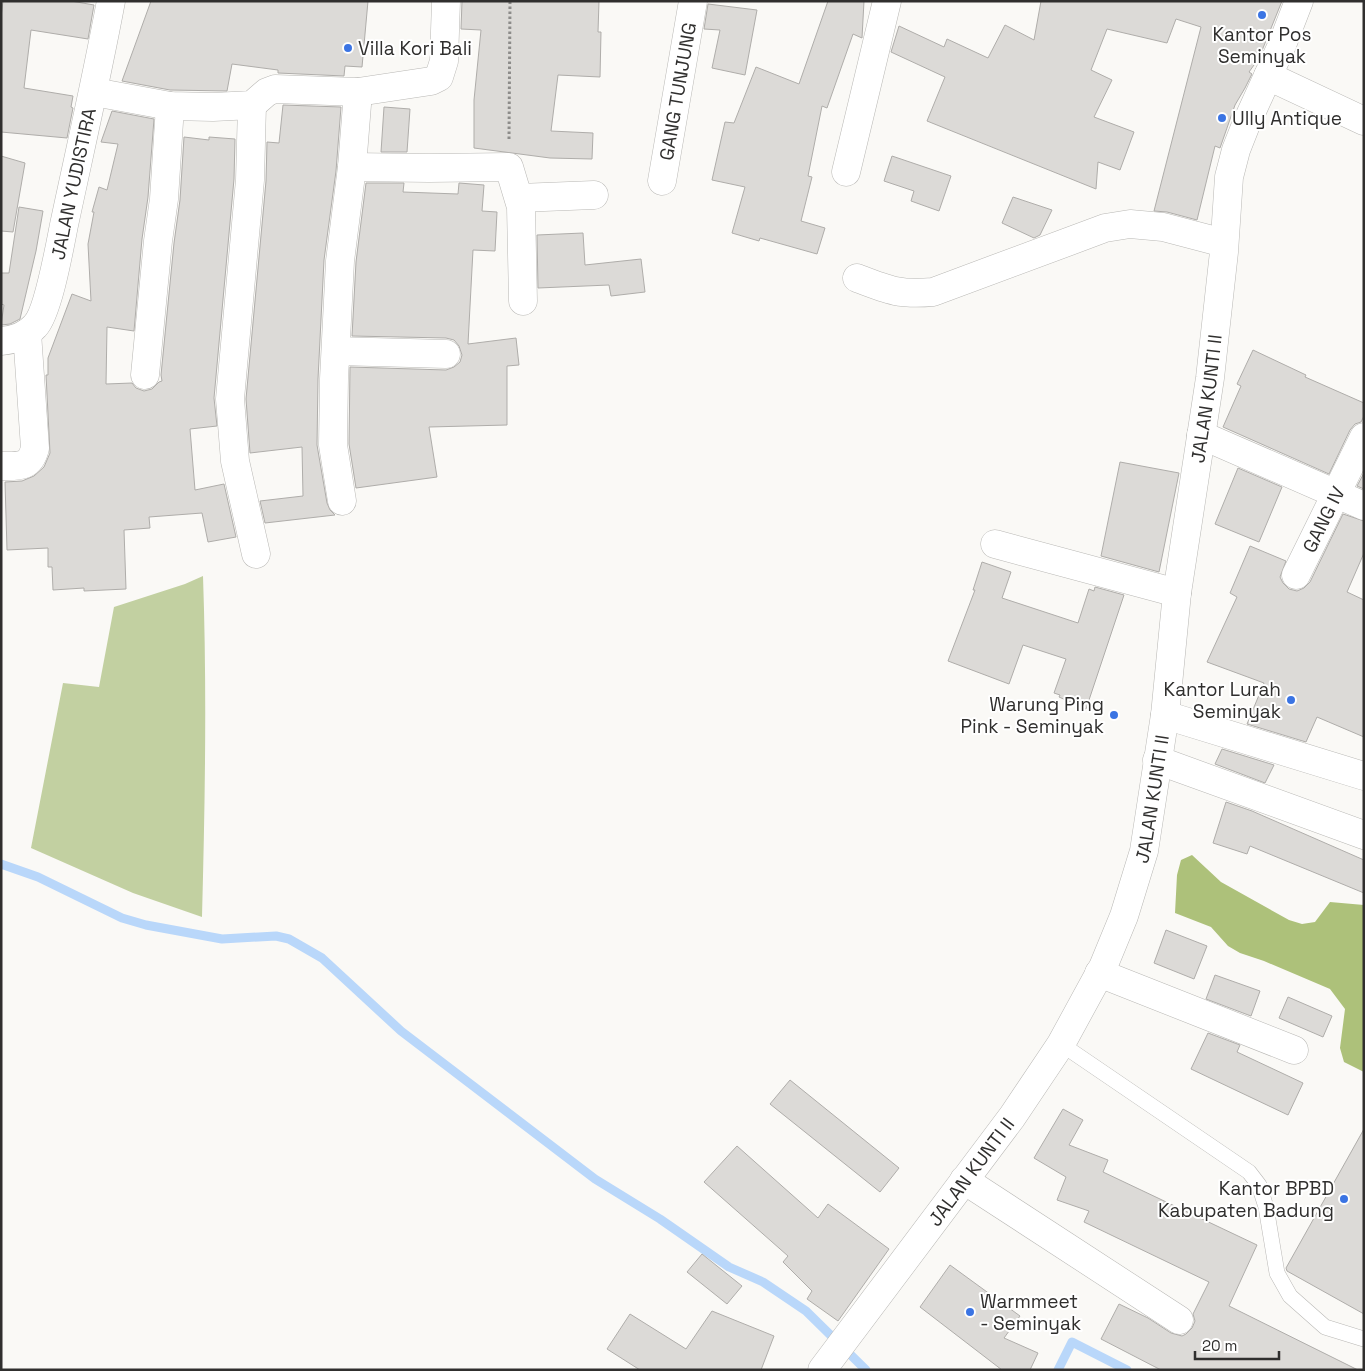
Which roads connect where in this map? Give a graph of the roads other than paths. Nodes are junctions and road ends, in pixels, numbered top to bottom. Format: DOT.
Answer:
graph roads {
  1 [pos="111,1"];
  2 [pos="446,1"];
  3 [pos="693,1"];
  4 [pos="887,1"];
  5 [pos="1299,1"];
  6 [pos="1268,76"];
  7 [pos="94,92"];
  8 [pos="358,92"];
  9 [pos="252,105"];
  10 [pos="170,106"];
  11 [pos="1364,121"];
  12 [pos="352,167"];
  13 [pos="846,172"];
  14 [pos="662,181"];
  15 [pos="594,195"];
  16 [pos="519,198"];
  17 [pos="1224,243"];
  18 [pos="857,278"];
  19 [pos="523,302"];
  20 [pos="27,333"];
  21 [pos="1,341"];
  22 [pos="336,350"];
  23 [pos="446,354"];
  24 [pos="145,375"];
  25 [pos="1201,435"];
  26 [pos="1364,437"];
  27 [pos="1,466"];
  28 [pos="1336,494"];
  29 [pos="342,501"];
  30 [pos="1364,506"];
  31 [pos="995,544"];
  32 [pos="256,554"];
  33 [pos="1296,575"];
  34 [pos="1177,593"];
  35 [pos="1164,715"];
  36 [pos="1157,760"];
  37 [pos="1364,776"];
  38 [pos="1364,834"];
  39 [pos="1100,973"];
  40 [pos="1061,1044"];
  41 [pos="1294,1050"];
  42 [pos="964,1180"];
  43 [pos="1179,1320"];
  44 [pos="1364,1339"];
  45 [pos="822,1370"];
  1 -- 7 [label="street, JALAN YUDISTIRA"];
  2 -- 8 [label="street"];
  3 -- 14 [label="street, GANG TUNJUNG"];
  4 -- 13 [label="street"];
  5 -- 6 [label="street, JALAN KUNTI II"];
  6 -- 11 [label="street"];
  6 -- 17 [label="street, JALAN KUNTI II"];
  7 -- 10 [label="street"];
  7 -- 20 [label="street, JALAN YUDISTIRA"];
  8 -- 9 [label="street"];
  8 -- 12 [label="street"];
  9 -- 10 [label="street"];
  9 -- 32 [label="street"];
  10 -- 24 [label="street"];
  12 -- 16 [label="street"];
  12 -- 22 [label="street"];
  15 -- 16 [label="street"];
  16 -- 19 [label="street"];
  17 -- 18 [label="street"];
  17 -- 25 [label="street, JALAN KUNTI II"];
  20 -- 21 [label="street"];
  20 -- 27 [label="street"];
  22 -- 23 [label="street"];
  22 -- 29 [label="street"];
  25 -- 28 [label="street"];
  25 -- 34 [label="street, JALAN KUNTI II"];
  26 -- 28 [label="street, GANG IV"];
  28 -- 30 [label="street"];
  28 -- 33 [label="street, GANG IV"];
  31 -- 34 [label="street"];
  34 -- 35 [label="street, JALAN KUNTI II"];
  35 -- 36 [label="street, JALAN KUNTI II"];
  35 -- 37 [label="street"];
  36 -- 38 [label="street"];
  36 -- 39 [label="street, JALAN KUNTI II"];
  39 -- 40 [label="street, JALAN KUNTI II"];
  39 -- 41 [label="street"];
  40 -- 42 [label="street, JALAN KUNTI II"];
  40 -- 44 [label="lane"];
  42 -- 43 [label="street"];
  42 -- 45 [label="street, JALAN KUNTI II"];
}
